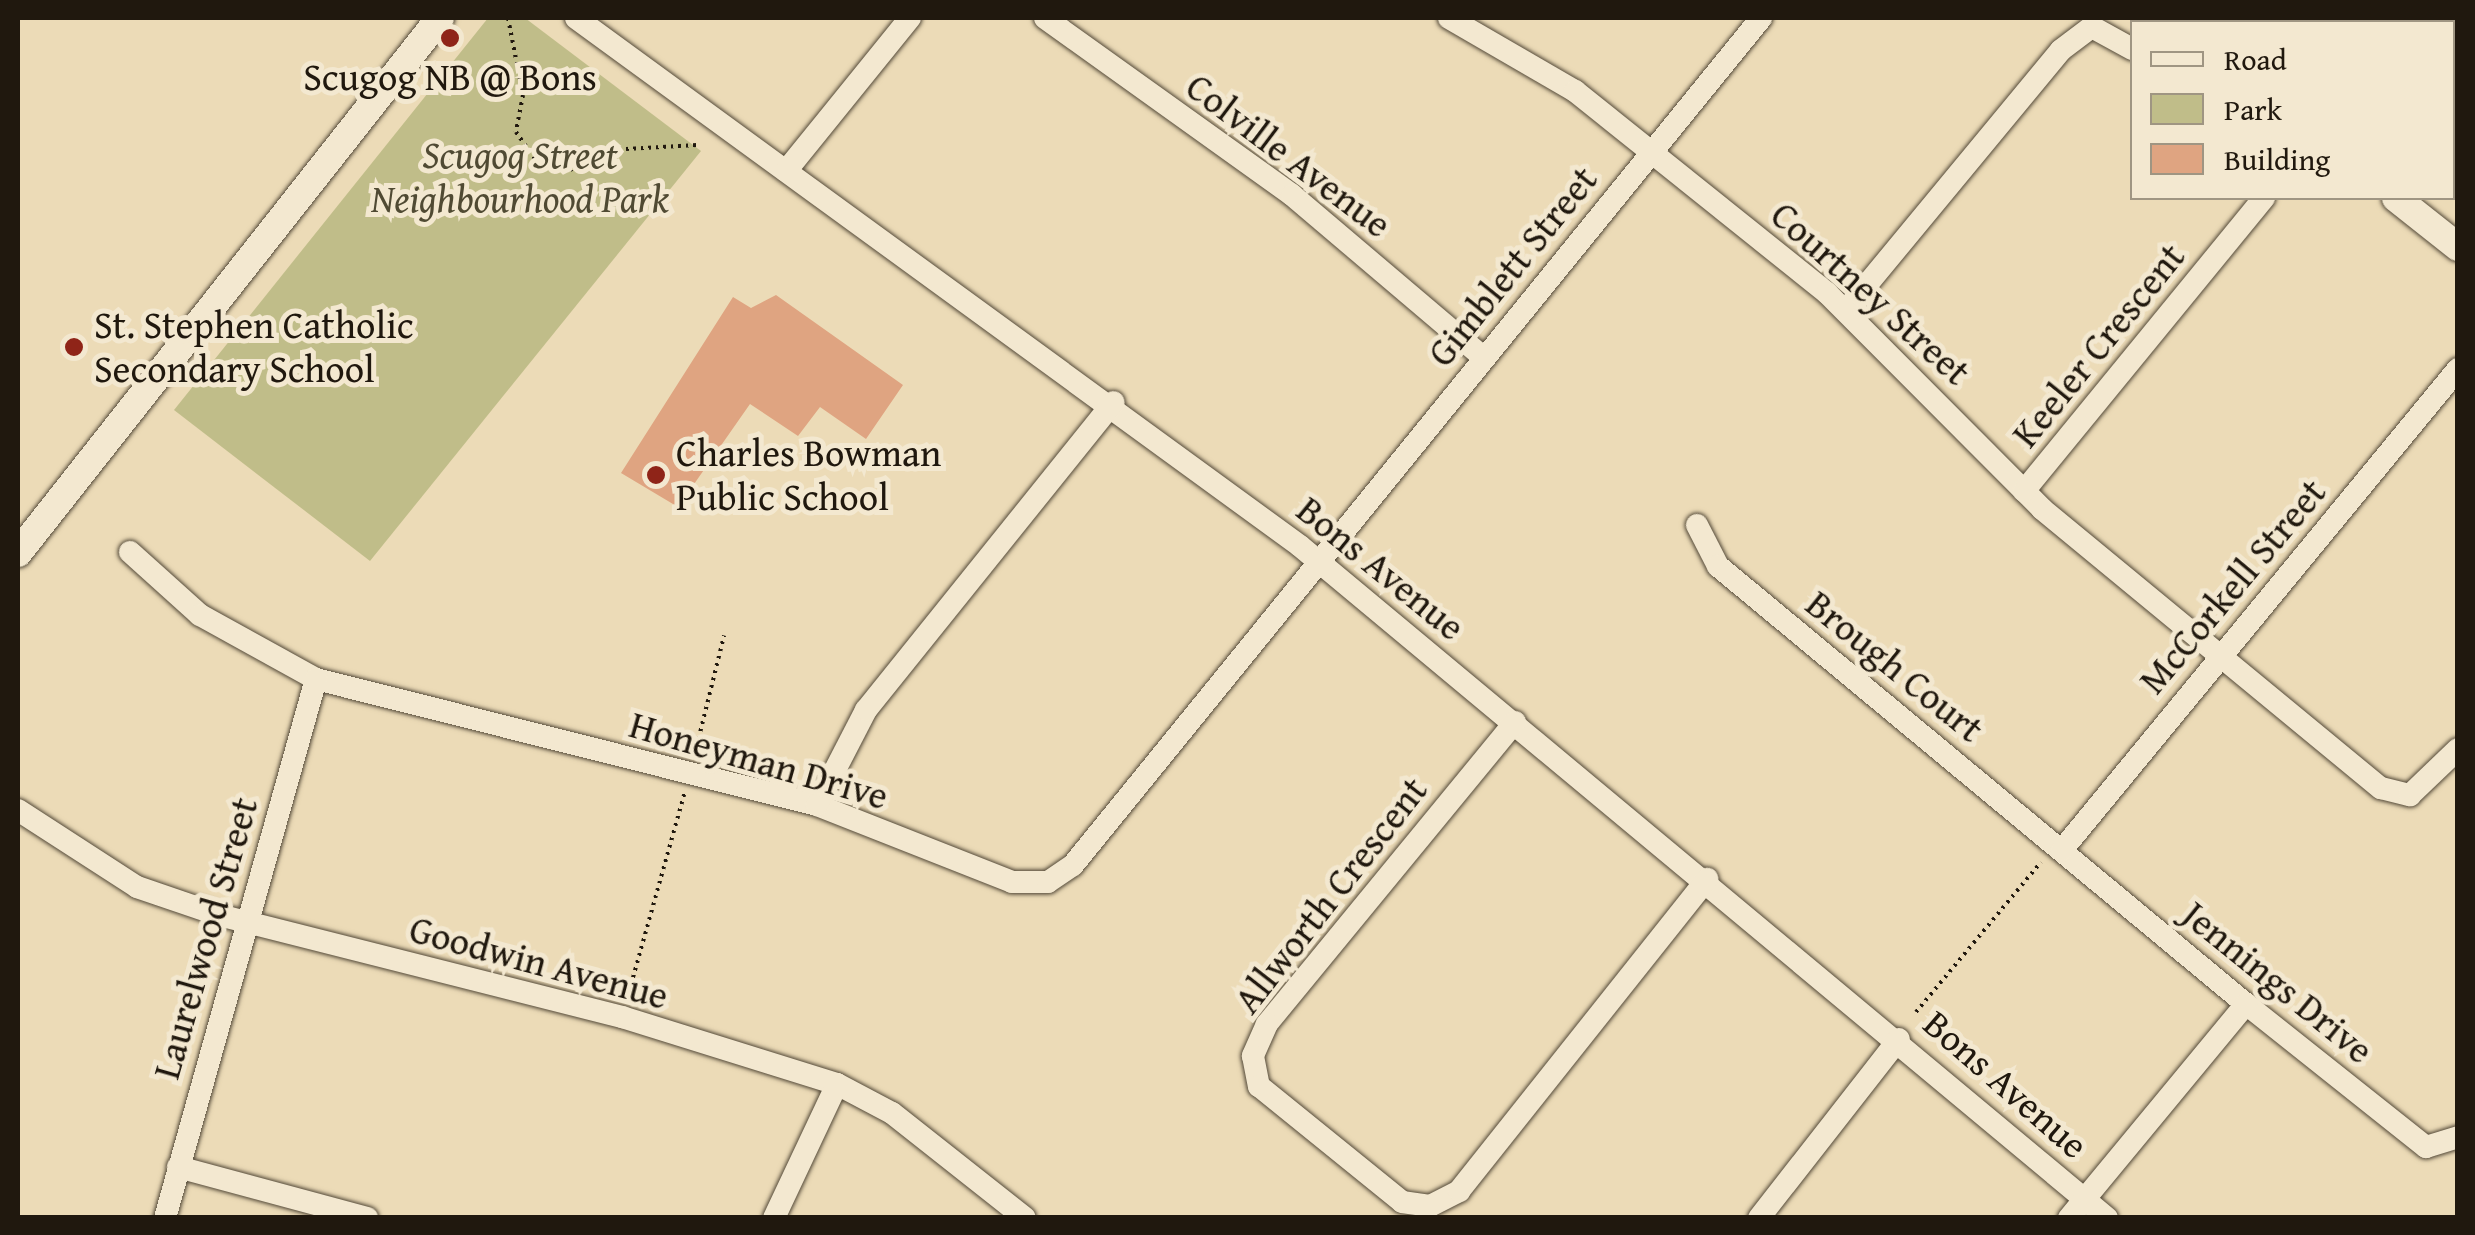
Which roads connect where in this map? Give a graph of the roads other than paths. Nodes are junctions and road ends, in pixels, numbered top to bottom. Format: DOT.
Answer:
graph roads {
  1 [pos="440,18"];
  2 [pos="576,18"];
  3 [pos="910,18"];
  4 [pos="1045,18"];
  5 [pos="1450,18"];
  6 [pos="1761,18"];
  7 [pos="2130,48"];
  8 [pos="1652,150"];
  9 [pos="786,171"];
  10 [pos="2262,200"];
  11 [pos="2399,200"];
  12 [pos="2458,247"];
  13 [pos="1846,310"];
  14 [pos="1483,357"];
  15 [pos="2458,369"];
  16 [pos="1114,402"];
  17 [pos="2024,491"];
  18 [pos="1697,525"];
  19 [pos="130,552"];
  20 [pos="18,554"];
  21 [pos="1315,558"];
  22 [pos="2218,657"];
  23 [pos="316,678"];
  24 [pos="1514,722"];
  25 [pos="2458,749"];
  26 [pos="817,805"];
  27 [pos="18,810"];
  28 [pos="2062,850"];
  29 [pos="1707,879"];
  30 [pos="242,922"];
  31 [pos="2246,1004"];
  32 [pos="1900,1038"];
  33 [pos="837,1084"];
  34 [pos="2458,1137"];
  35 [pos="178,1167"];
  36 [pos="2085,1198"];
  37 [pos="165,1218"];
  38 [pos="368,1218"];
  39 [pos="774,1218"];
  40 [pos="1025,1218"];
  41 [pos="1759,1218"];
  42 [pos="2069,1218"];
  43 [pos="2107,1218"];
  1 -- 20 [label="street"];
  2 -- 9 [label="street, Bons Avenue"];
  3 -- 9 [label="street"];
  4 -- 14 [label="street, Colville Avenue"];
  5 -- 8 [label="street, Courtney Street"];
  6 -- 8 [label="street, Gimblett Street"];
  7 -- 13 [label="street"];
  8 -- 13 [label="street, Courtney Street"];
  8 -- 14 [label="street, Gimblett Street"];
  9 -- 16 [label="street, Bons Avenue"];
  10 -- 17 [label="street, Keeler Crescent"];
  11 -- 12 [label="street"];
  13 -- 17 [label="street, Courtney Street"];
  14 -- 21 [label="street, Gimblett Street"];
  15 -- 22 [label="street, McCorkell Street"];
  16 -- 21 [label="street, Bons Avenue"];
  16 -- 26 [label="street"];
  17 -- 22 [label="street, Courtney Street"];
  18 -- 28 [label="street, Brough Court"];
  19 -- 23 [label="street, Honeyman Drive"];
  21 -- 24 [label="street, Bons Avenue"];
  21 -- 26 [label="street, Honeyman Drive"];
  22 -- 25 [label="street"];
  22 -- 28 [label="street, McCorkell Street"];
  23 -- 26 [label="street, Honeyman Drive"];
  23 -- 30 [label="street, Laurelwood Street"];
  24 -- 29 [label="street, Bons Avenue"];
  24 -- 29 [label="street, Allworth Crescent"];
  27 -- 30 [label="street, Goodwin Avenue"];
  28 -- 31 [label="street, Jennings Drive"];
  29 -- 32 [label="street, Bons Avenue"];
  30 -- 33 [label="street, Goodwin Avenue"];
  30 -- 35 [label="street, Laurelwood Street"];
  31 -- 34 [label="street, Jennings Drive"];
  31 -- 36 [label="street"];
  32 -- 36 [label="street, Bons Avenue"];
  32 -- 41 [label="street"];
  33 -- 39 [label="street"];
  33 -- 40 [label="street, Goodwin Avenue"];
  35 -- 37 [label="street, Laurelwood Street"];
  35 -- 38 [label="street"];
  36 -- 42 [label="street"];
  36 -- 43 [label="street, Bons Avenue"];
}
